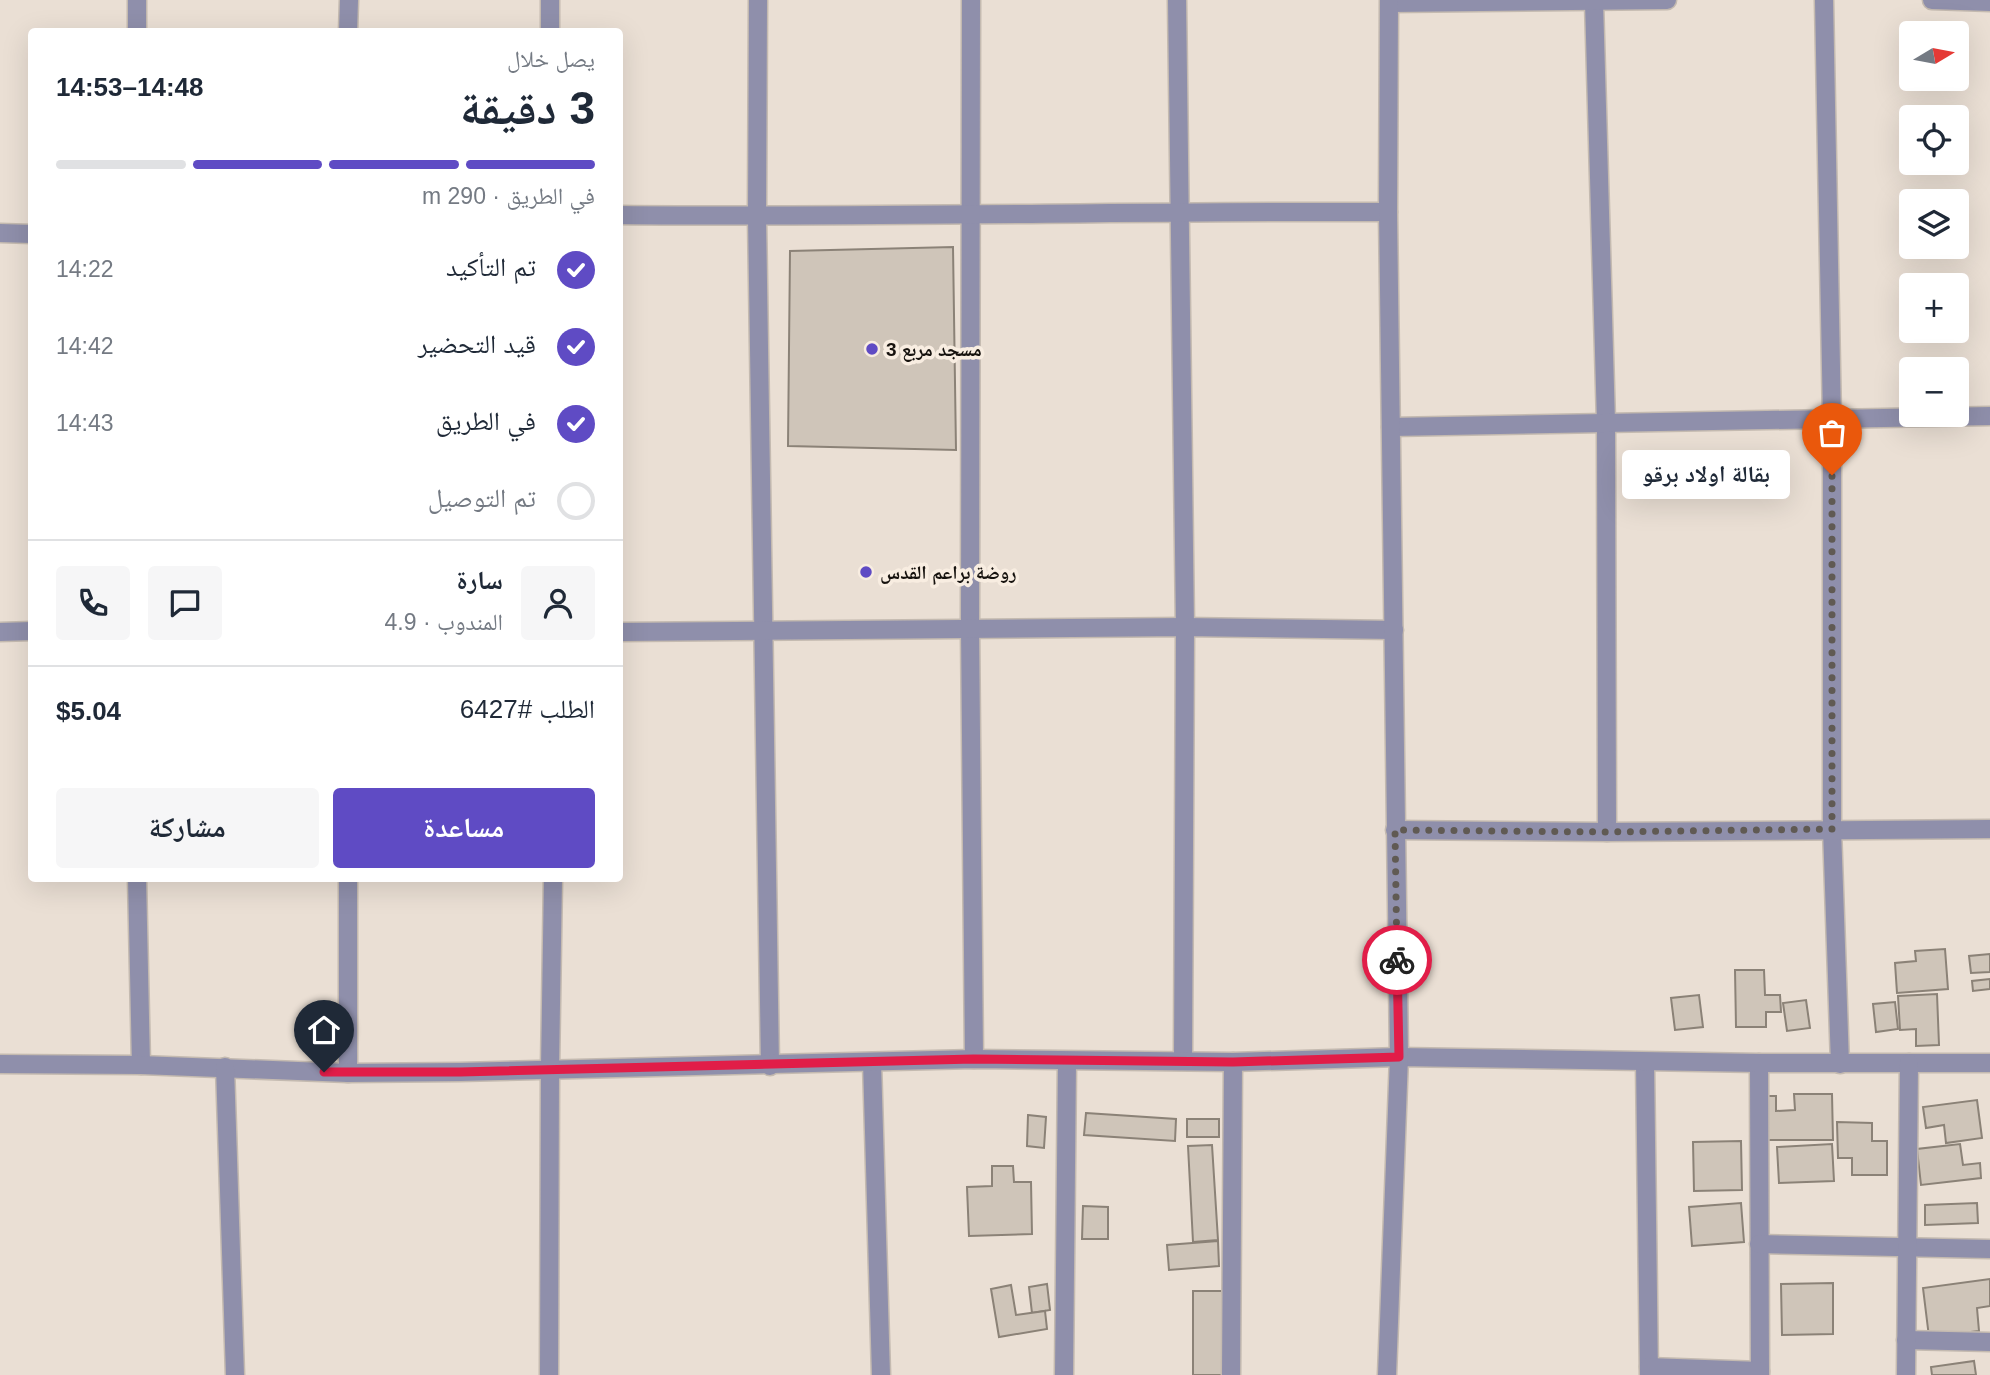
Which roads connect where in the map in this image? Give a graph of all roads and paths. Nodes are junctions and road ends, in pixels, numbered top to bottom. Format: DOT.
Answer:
graph roads {
  1 [pos="137,0"];
  2 [pos="349,0"];
  3 [pos="550,0"];
  4 [pos="758,0"];
  5 [pos="971,0"];
  6 [pos="1177,0"];
  7 [pos="1667,0"];
  8 [pos="1824,0"];
  9 [pos="1932,0"];
  10 [pos="1390,2"];
  11 [pos="1594,2"];
  12 [pos="1990,2"];
  13 [pos="137,28"];
  14 [pos="348,28"];
  15 [pos="550,28"];
  16 [pos="1180,211"];
  17 [pos="1388,212"];
  18 [pos="972,214"];
  19 [pos="623,215"];
  20 [pos="757,217"];
  21 [pos="0,233"];
  22 [pos="28,233"];
  23 [pos="1990,416"];
  24 [pos="1832,420"];
  25 [pos="1606,422"];
  26 [pos="1391,427"];
  27 [pos="970,627"];
  28 [pos="1185,627"];
  29 [pos="28,631"];
  30 [pos="764,631"];
  31 [pos="1394,631"];
  32 [pos="0,632"];
  33 [pos="623,632"];
  34 [pos="1990,828"];
  35 [pos="1832,829"];
  36 [pos="1395,830"];
  37 [pos="1607,832"];
  38 [pos="137,882"];
  39 [pos="348,882"];
  40 [pos="553,882"];
  41 [pos="1399,1057"];
  42 [pos="974,1059"];
  43 [pos="1183,1060"];
  44 [pos="1067,1061"];
  45 [pos="872,1062"];
  46 [pos="1233,1062"];
  47 [pos="1645,1062"];
  48 [pos="0,1063"];
  49 [pos="1759,1063"];
  50 [pos="1840,1063"];
  51 [pos="1909,1063"];
  52 [pos="1990,1063"];
  53 [pos="141,1065"];
  54 [pos="770,1066"];
  55 [pos="225,1068"];
  56 [pos="550,1069"];
  57 [pos="348,1073"];
  58 [pos="1759,1244"];
  59 [pos="1907,1247"];
  60 [pos="1990,1249"];
  61 [pos="1906,1340"];
  62 [pos="1990,1342"];
  63 [pos="1649,1371"];
  64 [pos="1760,1373"];
  65 [pos="235,1375"];
  66 [pos="549,1375"];
  67 [pos="881,1375"];
  68 [pos="1064,1375"];
  69 [pos="1231,1375"];
  70 [pos="1387,1375"];
  71 [pos="1906,1375"];
  1 -- 13 [label="street"];
  2 -- 14 [label="street"];
  3 -- 15 [label="street"];
  4 -- 20 [label="street"];
  5 -- 18 [label="street"];
  6 -- 16 [label="street"];
  7 -- 11 [label="street"];
  8 -- 24 [label="street"];
  9 -- 12 [label="street"];
  10 -- 11 [label="street"];
  10 -- 17 [label="street"];
  11 -- 25 [label="street"];
  16 -- 17 [label="street"];
  16 -- 18 [label="street"];
  16 -- 28 [label="street"];
  17 -- 26 [label="street"];
  18 -- 20 [label="street"];
  18 -- 27 [label="street"];
  19 -- 20 [label="street"];
  20 -- 30 [label="street"];
  21 -- 22 [label="street"];
  23 -- 24 [label="street"];
  24 -- 25 [label="street"];
  24 -- 35 [label="street"];
  25 -- 26 [label="street"];
  25 -- 37 [label="street"];
  26 -- 31 [label="street"];
  27 -- 28 [label="street"];
  27 -- 30 [label="street"];
  27 -- 42 [label="street"];
  28 -- 31 [label="street"];
  28 -- 43 [label="street"];
  29 -- 32 [label="street"];
  30 -- 33 [label="street"];
  30 -- 54 [label="street"];
  31 -- 36 [label="street"];
  34 -- 35 [label="street"];
  35 -- 37 [label="street"];
  35 -- 50 [label="street"];
  36 -- 37 [label="street"];
  36 -- 41 [label="street"];
  38 -- 53 [label="street"];
  39 -- 57 [label="street"];
  40 -- 56 [label="street"];
  41 -- 46 [label="street"];
  41 -- 47 [label="street"];
  41 -- 70 [label="street"];
  42 -- 44 [label="street"];
  42 -- 45 [label="street"];
  43 -- 44 [label="street"];
  43 -- 46 [label="street"];
  44 -- 68 [label="street"];
  45 -- 54 [label="street"];
  45 -- 67 [label="street"];
  46 -- 69 [label="street"];
  47 -- 49 [label="street"];
  47 -- 63 [label="street"];
  48 -- 53 [label="street"];
  49 -- 50 [label="street"];
  49 -- 58 [label="street"];
  50 -- 51 [label="street"];
  51 -- 52 [label="street"];
  51 -- 59 [label="street"];
  53 -- 55 [label="street"];
  54 -- 56 [label="street"];
  55 -- 57 [label="street"];
  55 -- 65 [label="street"];
  56 -- 57 [label="street"];
  56 -- 66 [label="street"];
  58 -- 59 [label="street"];
  58 -- 64 [label="street"];
  59 -- 60 [label="street"];
  59 -- 61 [label="street"];
  61 -- 62 [label="street"];
  61 -- 71 [label="street"];
  63 -- 64 [label="street"];
}
